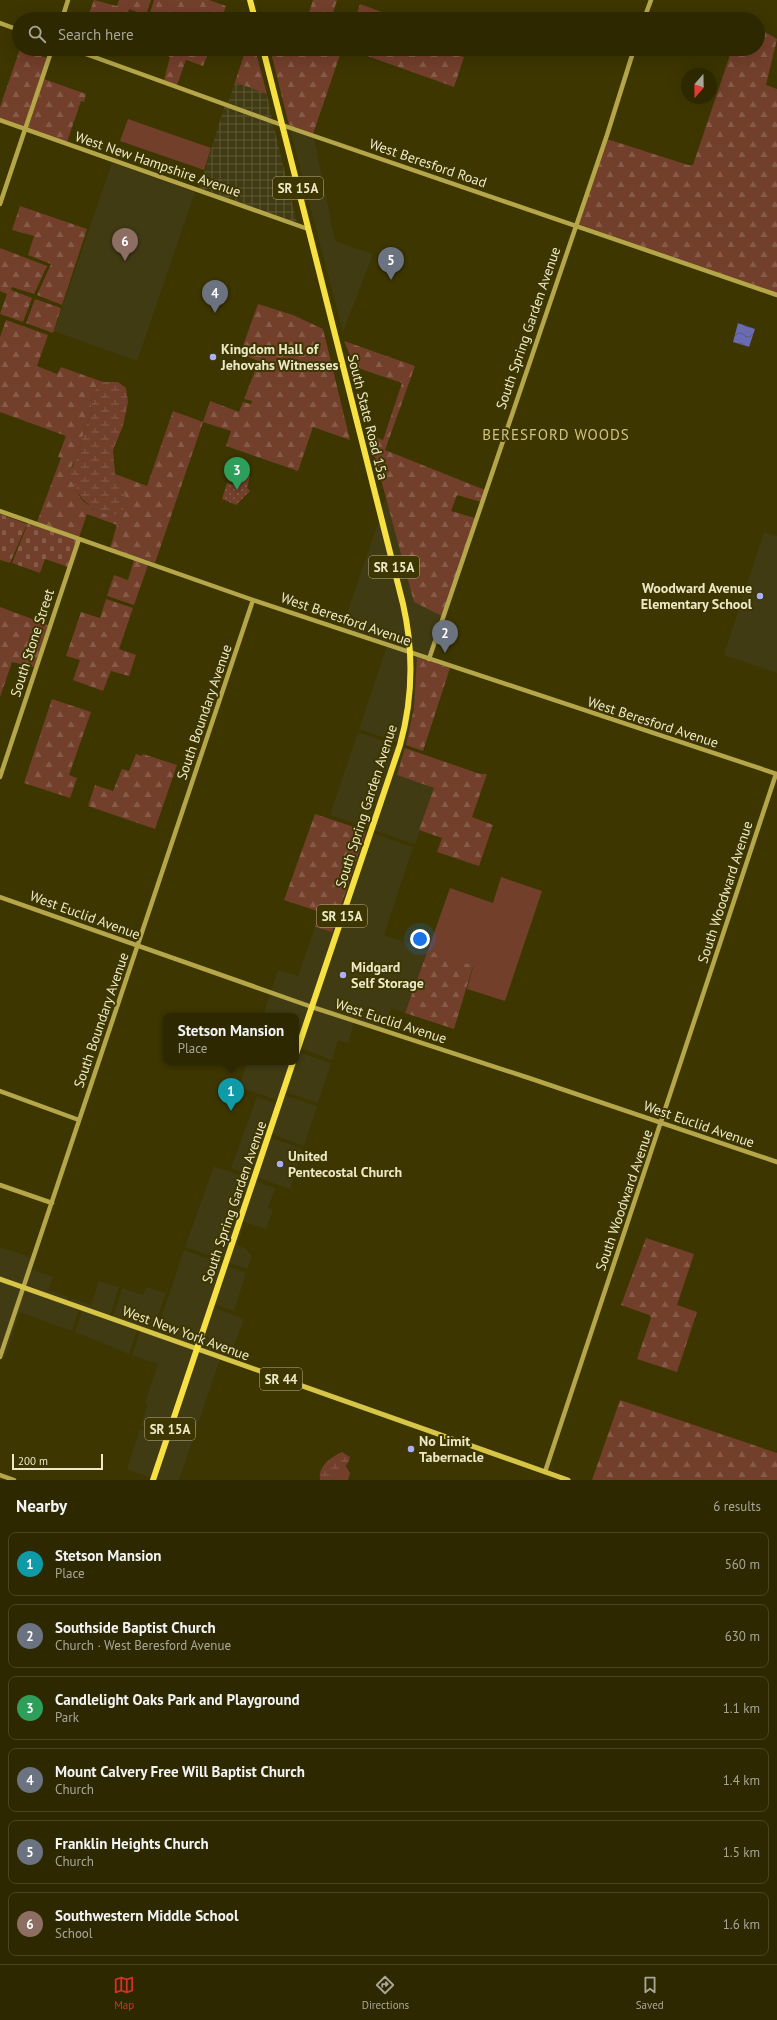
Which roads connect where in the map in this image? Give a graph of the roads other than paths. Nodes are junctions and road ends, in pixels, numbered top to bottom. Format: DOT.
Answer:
graph roads {
  1 [pos="68,0"];
  2 [pos="250,0"];
  3 [pos="651,0"];
  4 [pos="64,12"];
  5 [pos="253,12"];
  6 [pos="647,12"];
  7 [pos="0,22"];
  8 [pos="12,27"];
  9 [pos="50,56"];
  10 [pos="91,56"];
  11 [pos="265,56"];
  12 [pos="632,56"];
  13 [pos="0,120"];
  14 [pos="282,125"];
  15 [pos="26,129"];
  16 [pos="0,204"];
  17 [pos="576,225"];
  18 [pos="308,229"];
  19 [pos="777,295"];
  20 [pos="0,511"];
  21 [pos="79,539"];
  22 [pos="254,600"];
  23 [pos="411,652"];
  24 [pos="429,659"];
  25 [pos="777,774"];
  26 [pos="0,777"];
  27 [pos="0,897"];
  28 [pos="137,946"];
  29 [pos="312,1007"];
  30 [pos="299,1045"];
  31 [pos="292,1065"];
  32 [pos="0,1092"];
  33 [pos="79,1120"];
  34 [pos="661,1123"];
  35 [pos="777,1162"];
  36 [pos="0,1185"];
  37 [pos="52,1203"];
  38 [pos="0,1279"];
  39 [pos="23,1288"];
  40 [pos="197,1349"];
  41 [pos="0,1357"];
  42 [pos="545,1472"];
  43 [pos="0,1475"];
  44 [pos="14,1480"];
  45 [pos="153,1480"];
  46 [pos="568,1480"];
  1 -- 4 [label="street"];
  2 -- 5 [label="highway"];
  3 -- 6 [label="street"];
  7 -- 8 [label="street"];
  9 -- 15 [label="street"];
  10 -- 14 [label="street, West Beresford Road"];
  11 -- 14 [label="highway, South State Road 15a / SR 15A"];
  12 -- 17 [label="street, South Spring Garden Avenue"];
  13 -- 15 [label="street, West New Hampshire Avenue"];
  14 -- 17 [label="street, West Beresford Road"];
  14 -- 18 [label="highway, South State Road 15a / SR 15A"];
  15 -- 16 [label="street"];
  15 -- 18 [label="street, West New Hampshire Avenue"];
  17 -- 19 [label="street, West Beresford Road"];
  17 -- 24 [label="street, South Spring Garden Avenue"];
  18 -- 23 [label="highway, South State Road 15a / SR 15A"];
  20 -- 21 [label="street, West Beresford Avenue"];
  21 -- 22 [label="street, West Beresford Avenue"];
  21 -- 26 [label="street, South Stone Street"];
  22 -- 23 [label="street, West Beresford Avenue"];
  22 -- 28 [label="street, South Boundary Avenue"];
  23 -- 24 [label="street, West Beresford Avenue"];
  23 -- 29 [label="highway, South Spring Garden Avenue / SR 15A"];
  24 -- 25 [label="street, West Beresford Avenue"];
  25 -- 34 [label="street, South Woodward Avenue"];
  27 -- 28 [label="street, West Euclid Avenue"];
  28 -- 29 [label="street, West Euclid Avenue"];
  28 -- 33 [label="street, South Boundary Avenue"];
  29 -- 30 [label="highway, South Spring Garden Avenue / SR 15A"];
  29 -- 34 [label="street, West Euclid Avenue"];
  31 -- 40 [label="highway, South Spring Garden Avenue / SR 15A"];
  32 -- 33 [label="street"];
  33 -- 37 [label="street, South Boundary Avenue"];
  34 -- 35 [label="street, West Euclid Avenue"];
  34 -- 42 [label="street, South Woodward Avenue"];
  36 -- 37 [label="street"];
  37 -- 39 [label="street, South Boundary Avenue"];
  38 -- 39 [label="main road, West New York Avenue / SR 44"];
  39 -- 40 [label="main road, West New York Avenue / SR 44"];
  39 -- 41 [label="street, South Boundary Avenue"];
  40 -- 42 [label="main road, West New York Avenue / SR 44"];
  40 -- 45 [label="highway, SR 15A"];
  42 -- 46 [label="main road, West New York Avenue / SR 44"];
  43 -- 44 [label="street"];
}
